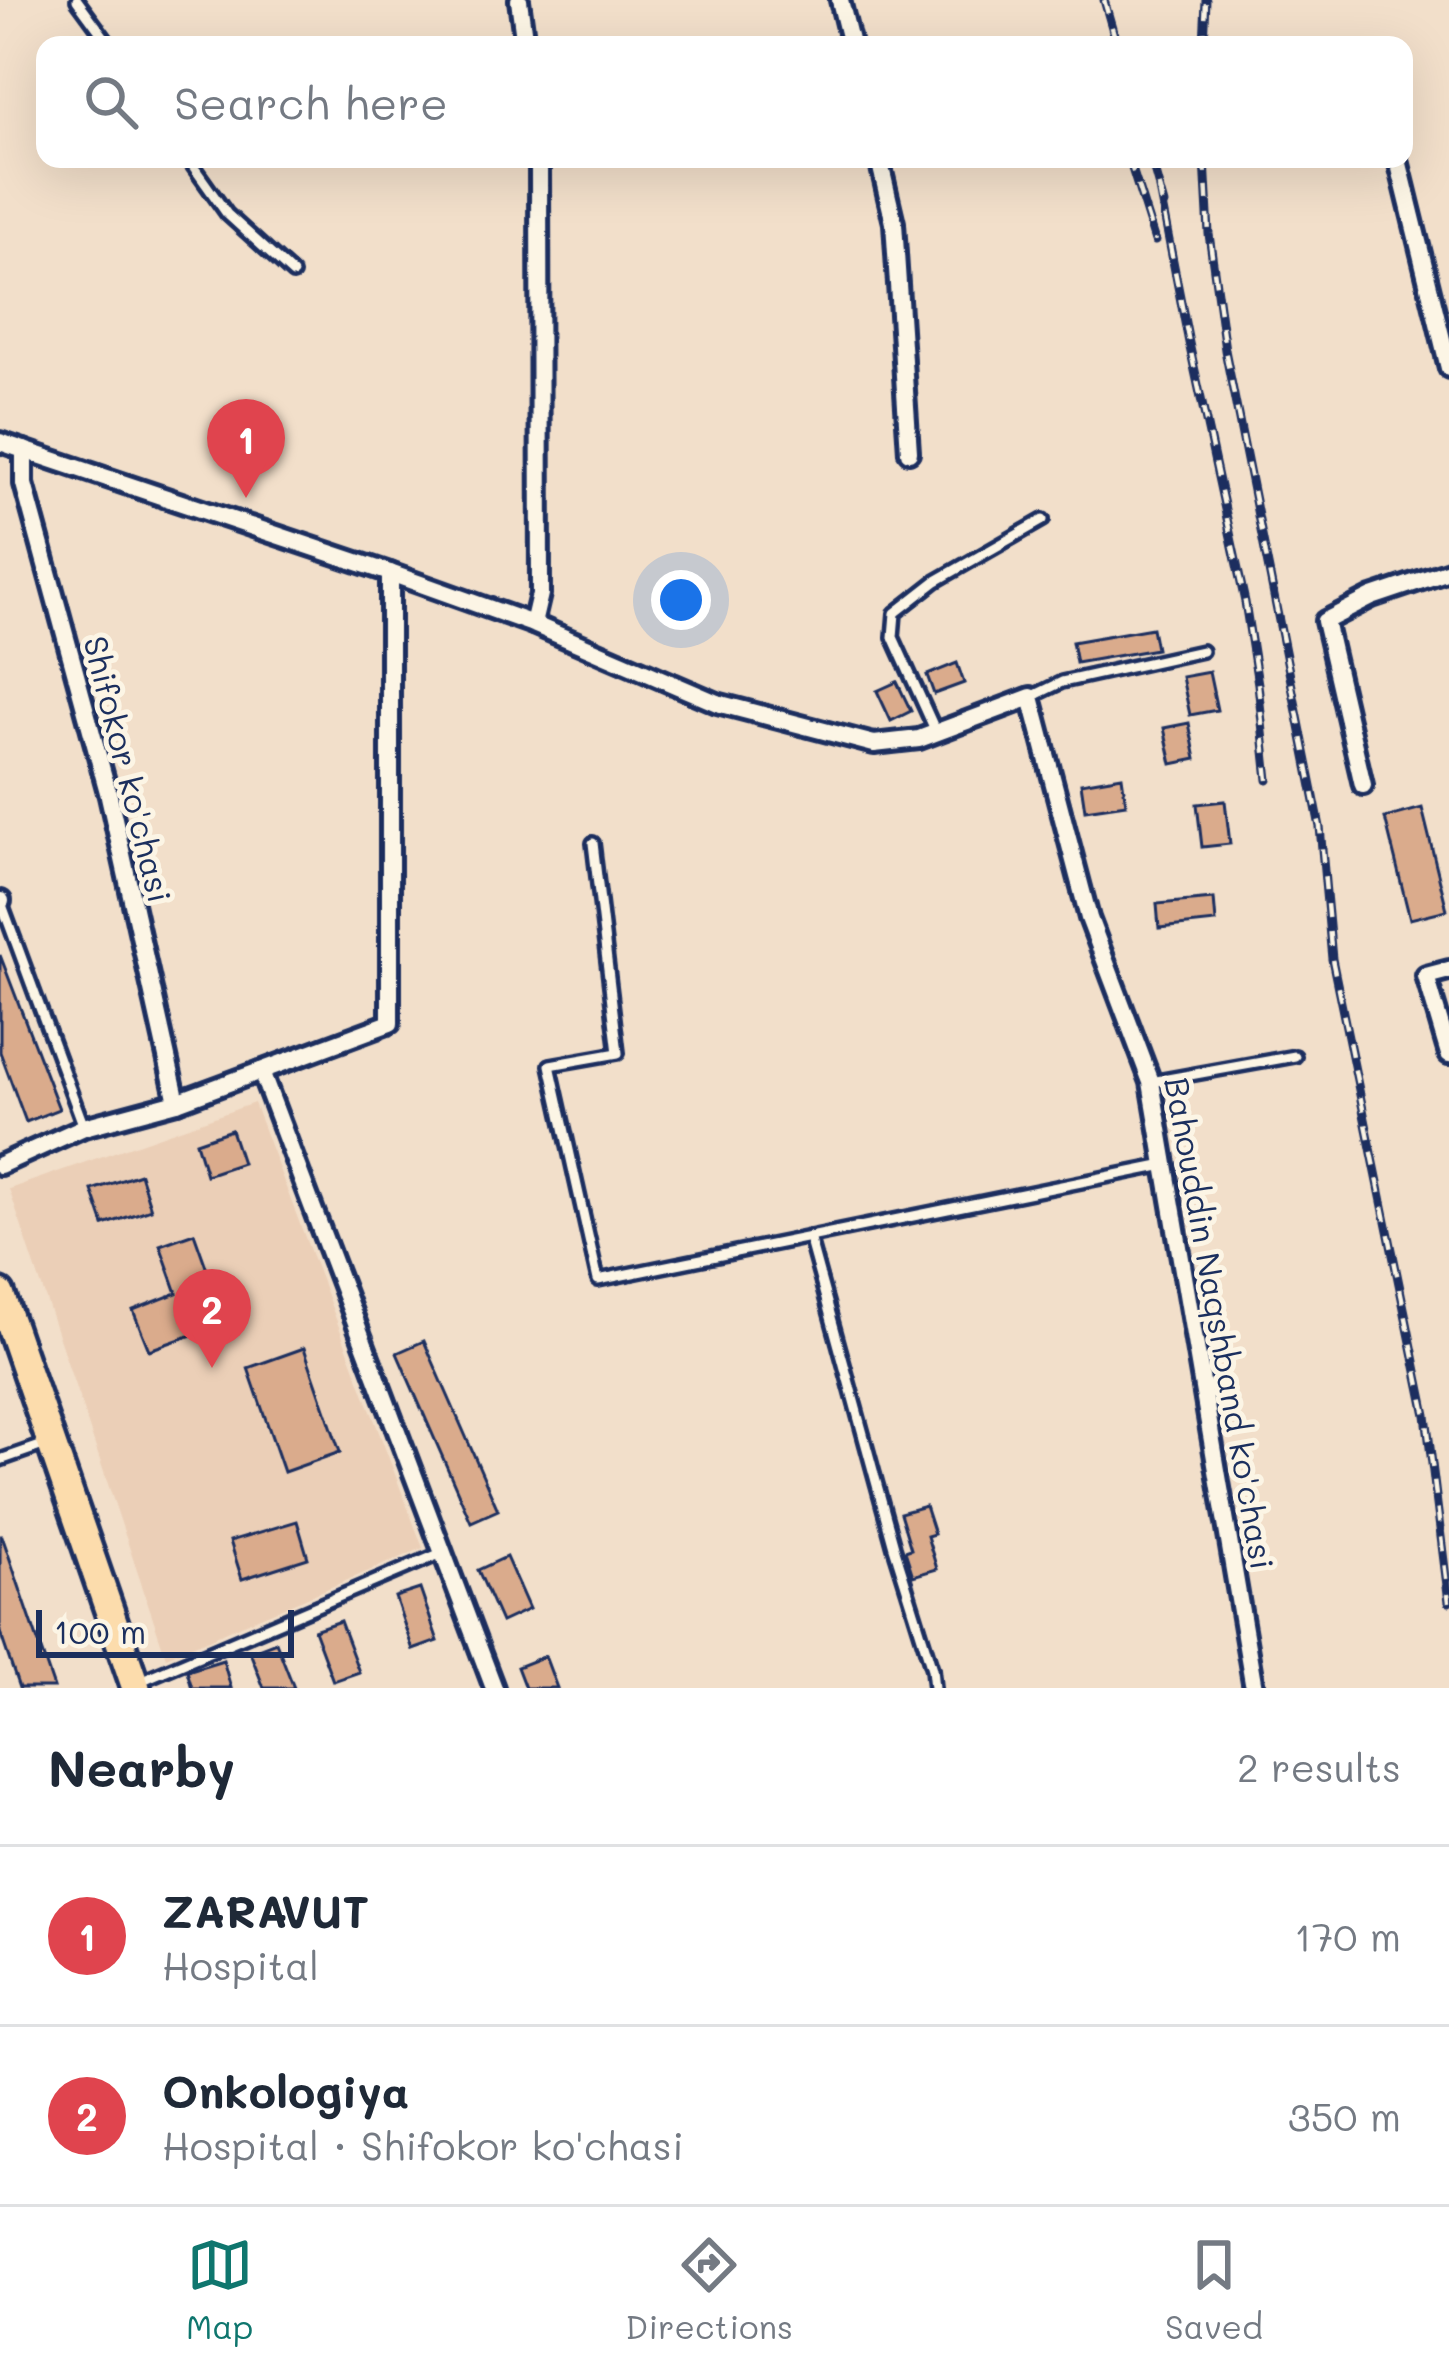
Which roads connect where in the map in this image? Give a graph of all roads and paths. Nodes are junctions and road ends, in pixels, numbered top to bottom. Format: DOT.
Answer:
graph roads {
  1 [pos="77,0"];
  2 [pos="519,0"];
  3 [pos="840,0"];
  4 [pos="103,36"];
  5 [pos="524,36"];
  6 [pos="849,36"];
  7 [pos="194,168"];
  8 [pos="539,168"];
  9 [pos="881,168"];
  10 [pos="1400,168"];
  11 [pos="292,274"];
  12 [pos="1449,368"];
  13 [pos="0,442"];
  14 [pos="24,450"];
  15 [pos="909,452"];
  16 [pos="1043,520"];
  17 [pos="1449,571"];
  18 [pos="390,573"];
  19 [pos="532,624"];
  20 [pos="1202,650"];
  21 [pos="1031,698"];
  22 [pos="936,733"];
  23 [pos="1363,785"];
  24 [pos="593,843"];
  25 [pos="0,900"];
  26 [pos="1449,970"];
  27 [pos="1449,1054"];
  28 [pos="1295,1056"];
  29 [pos="261,1071"];
  30 [pos="1151,1082"];
  31 [pos="176,1102"];
  32 [pos="84,1127"];
  33 [pos="0,1165"];
  34 [pos="1166,1165"];
  35 [pos="809,1237"];
  36 [pos="0,1294"];
  37 [pos="51,1442"];
  38 [pos="0,1460"];
  39 [pos="444,1552"];
  40 [pos="136,1686"];
  41 [pos="494,1688"];
  42 [pos="934,1688"];
  43 [pos="1254,1688"];
  1 -- 4 [label="lane"];
  2 -- 5 [label="street"];
  3 -- 6 [label="street"];
  7 -- 11 [label="lane"];
  8 -- 19 [label="street"];
  9 -- 15 [label="street"];
  10 -- 12 [label="street"];
  13 -- 14 [label="street"];
  14 -- 18 [label="street"];
  14 -- 31 [label="street, Shifokor ko'chasi"];
  16 -- 22 [label="lane"];
  17 -- 23 [label="street"];
  18 -- 19 [label="street"];
  18 -- 29 [label="street"];
  19 -- 22 [label="street"];
  20 -- 21 [label="lane"];
  21 -- 22 [label="street"];
  21 -- 30 [label="street, Bahouddin Naqshband ko'chasi"];
  24 -- 35 [label="lane"];
  25 -- 32 [label="lane"];
  26 -- 27 [label="street"];
  28 -- 30 [label="lane"];
  29 -- 31 [label="street"];
  29 -- 39 [label="street"];
  30 -- 34 [label="street, Bahouddin Naqshband ko'chasi"];
  31 -- 32 [label="street"];
  32 -- 33 [label="street"];
  34 -- 35 [label="lane"];
  34 -- 43 [label="street, Bahouddin Naqshband ko'chasi"];
  35 -- 42 [label="lane"];
  36 -- 37 [label="main road"];
  37 -- 38 [label="lane"];
  37 -- 40 [label="main road"];
  39 -- 40 [label="lane"];
  39 -- 41 [label="street"];
}
